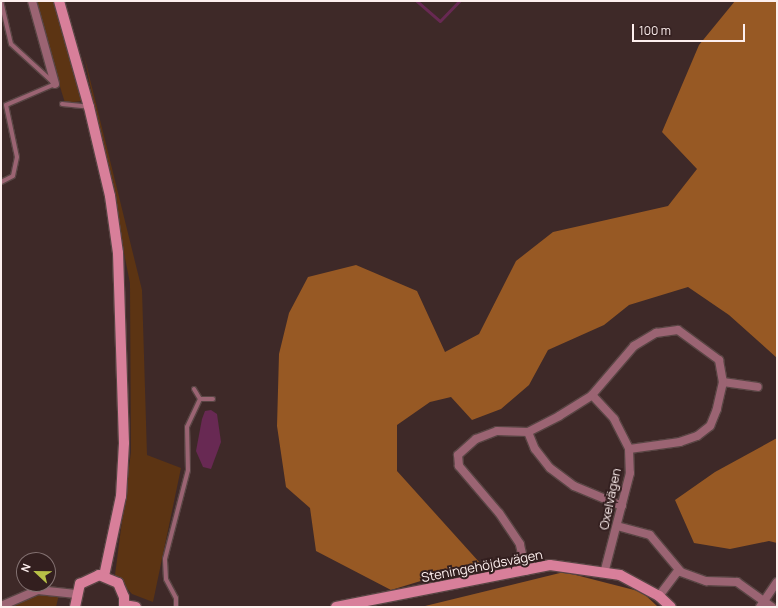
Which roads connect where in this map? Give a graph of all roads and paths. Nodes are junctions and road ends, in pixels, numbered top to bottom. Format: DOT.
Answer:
graph roads {
  1 [pos="1,1"];
  2 [pos="32,1"];
  3 [pos="58,1"];
  4 [pos="55,84"];
  5 [pos="62,104"];
  6 [pos="3,105"];
  7 [pos="89,107"];
  8 [pos="1,182"];
  9 [pos="723,382"];
  10 [pos="758,387"];
  11 [pos="194,389"];
  12 [pos="592,395"];
  13 [pos="200,399"];
  14 [pos="213,399"];
  15 [pos="528,432"];
  16 [pos="629,449"];
  17 [pos="622,506"];
  18 [pos="617,526"];
  19 [pos="526,570"];
  20 [pos="605,570"];
  21 [pos="681,572"];
  22 [pos="104,576"];
  23 [pos="777,582"];
  24 [pos="76,594"];
  25 [pos="659,596"];
  26 [pos="373,604"];
  27 [pos="762,604"];
  28 [pos="1,606"];
  29 [pos="124,606"];
  30 [pos="76,607"];
  31 [pos="136,607"];
  32 [pos="176,607"];
  33 [pos="336,607"];
  34 [pos="672,607"];
  35 [pos="772,607"];
  1 -- 4 [label="lane"];
  2 -- 4 [label="street"];
  3 -- 7 [label="main road"];
  4 -- 6 [label="lane"];
  5 -- 7 [label="lane"];
  6 -- 8 [label="lane"];
  7 -- 22 [label="main road"];
  9 -- 10 [label="street"];
  9 -- 12 [label="street"];
  9 -- 16 [label="street"];
  11 -- 13 [label="lane"];
  12 -- 15 [label="street"];
  12 -- 16 [label="street, Oxelvägen"];
  13 -- 14 [label="lane"];
  13 -- 32 [label="lane"];
  15 -- 17 [label="street"];
  15 -- 19 [label="street"];
  16 -- 17 [label="street, Oxelvägen"];
  17 -- 18 [label="street, Oxelvägen"];
  18 -- 20 [label="street, Oxelvägen"];
  18 -- 21 [label="street"];
  19 -- 20 [label="main road, Steningehöjdsvägen"];
  19 -- 26 [label="main road, Steningehöjdsvägen"];
  20 -- 25 [label="main road, Steningehöjdsvägen"];
  21 -- 25 [label="street"];
  21 -- 27 [label="street"];
  22 -- 24 [label="main road"];
  22 -- 29 [label="main road"];
  23 -- 27 [label="street"];
  24 -- 28 [label="street"];
  24 -- 30 [label="main road"];
  25 -- 34 [label="main road, Steningehöjdsvägen"];
  26 -- 33 [label="main road, Steningehöjdsvägen"];
  27 -- 35 [label="street"];
  29 -- 31 [label="main road"];
}
